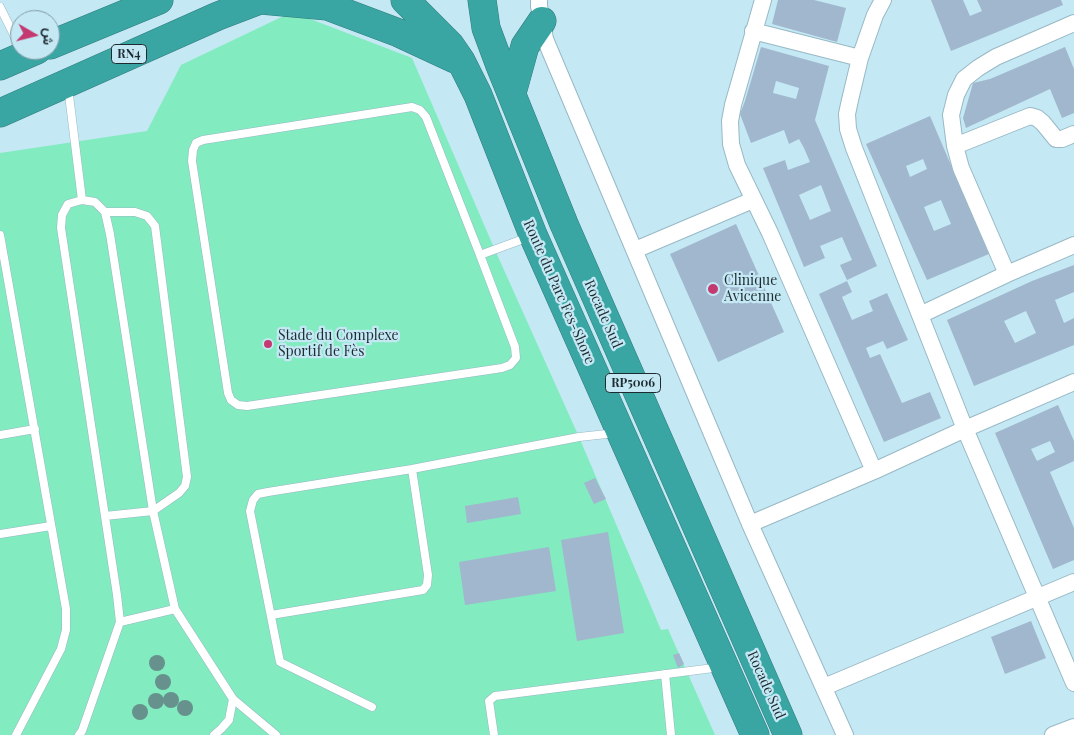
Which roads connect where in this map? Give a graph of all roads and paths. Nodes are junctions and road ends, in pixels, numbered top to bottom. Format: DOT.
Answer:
graph roads {
  1 [pos="159,0"];
  2 [pos="261,0"];
  3 [pos="405,0"];
  4 [pos="482,0"];
  5 [pos="763,0"];
  6 [pos="883,0"];
  7 [pos="0,7"];
  8 [pos="540,10"];
  9 [pos="1074,23"];
  10 [pos="10,30"];
  11 [pos="753,31"];
  12 [pos="60,41"];
  13 [pos="860,58"];
  14 [pos="461,61"];
  15 [pos="68,83"];
  16 [pos="512,93"];
  17 [pos="0,113"];
  18 [pos="1074,134"];
  19 [pos="955,146"];
  20 [pos="82,200"];
  21 [pos="752,200"];
  22 [pos="104,212"];
  23 [pos="0,235"];
  24 [pos="534,235"];
  25 [pos="1074,245"];
  26 [pos="635,250"];
  27 [pos="480,255"];
  28 [pos="1007,274"];
  29 [pos="920,315"];
  30 [pos="1073,387"];
  31 [pos="35,429"];
  32 [pos="965,429"];
  33 [pos="621,432"];
  34 [pos="0,435"];
  35 [pos="412,469"];
  36 [pos="874,471"];
  37 [pos="153,511"];
  38 [pos="105,516"];
  39 [pos="750,524"];
  40 [pos="51,526"];
  41 [pos="0,534"];
  42 [pos="1074,582"];
  43 [pos="1038,598"];
  44 [pos="175,609"];
  45 [pos="271,615"];
  46 [pos="120,622"];
  47 [pos="725,667"];
  48 [pos="665,674"];
  49 [pos="1074,684"];
  50 [pos="824,687"];
  51 [pos="232,699"];
  52 [pos="372,708"];
  53 [pos="1074,727"];
  54 [pos="82,734"];
  55 [pos="16,735"];
  56 [pos="214,735"];
  57 [pos="276,735"];
  58 [pos="494,735"];
  59 [pos="671,735"];
  60 [pos="755,735"];
  61 [pos="788,735"];
  62 [pos="845,735"];
  63 [pos="1053,735"];
  1 -- 12 [label="highway"];
  2 -- 14 [label="highway"];
  2 -- 15 [label="highway, RN4"];
  3 -- 14 [label="highway, Route du Parc Fes-Shore / RP5006"];
  4 -- 16 [label="highway, Rocade Sud / RP5006"];
  5 -- 11 [label="street"];
  6 -- 13 [label="street"];
  7 -- 10 [label="lane"];
  8 -- 16 [label="highway"];
  8 -- 26 [label="street"];
  9 -- 19 [label="street"];
  11 -- 13 [label="street"];
  11 -- 21 [label="street"];
  13 -- 29 [label="street"];
  14 -- 24 [label="highway, Route du Parc Fes-Shore / RP5006"];
  15 -- 17 [label="highway, RN4"];
  15 -- 20 [label="lane"];
  16 -- 61 [label="highway, Rocade Sud / RP5006"];
  18 -- 19 [label="street"];
  19 -- 28 [label="street"];
  20 -- 22 [label="lane"];
  20 -- 38 [label="lane"];
  21 -- 26 [label="street"];
  21 -- 36 [label="street"];
  22 -- 37 [label="lane"];
  22 -- 37 [label="lane"];
  23 -- 31 [label="lane"];
  24 -- 27 [label="lane"];
  24 -- 33 [label="highway, Route du Parc Fes-Shore / RP5006"];
  25 -- 28 [label="street"];
  26 -- 39 [label="street"];
  27 -- 27 [label="lane"];
  28 -- 29 [label="street"];
  29 -- 32 [label="street"];
  30 -- 32 [label="street"];
  31 -- 34 [label="lane"];
  31 -- 40 [label="lane"];
  32 -- 36 [label="street"];
  32 -- 43 [label="street"];
  33 -- 35 [label="lane"];
  33 -- 47 [label="highway, Route du Parc Fes-Shore / RP5006"];
  35 -- 45 [label="lane"];
  35 -- 45 [label="lane"];
  36 -- 39 [label="street"];
  37 -- 38 [label="lane"];
  37 -- 44 [label="lane"];
  38 -- 46 [label="lane"];
  39 -- 50 [label="street"];
  40 -- 41 [label="lane"];
  40 -- 55 [label="lane"];
  42 -- 43 [label="street"];
  43 -- 49 [label="street"];
  43 -- 50 [label="street"];
  44 -- 46 [label="lane"];
  44 -- 51 [label="lane"];
  45 -- 52 [label="lane"];
  46 -- 54 [label="lane"];
  47 -- 48 [label="lane"];
  47 -- 60 [label="highway, Route du Parc Fes-Shore / RP5006"];
  48 -- 58 [label="lane"];
  48 -- 59 [label="lane"];
  50 -- 62 [label="street"];
  51 -- 56 [label="lane"];
  51 -- 57 [label="lane"];
  53 -- 63 [label="street"];
}
